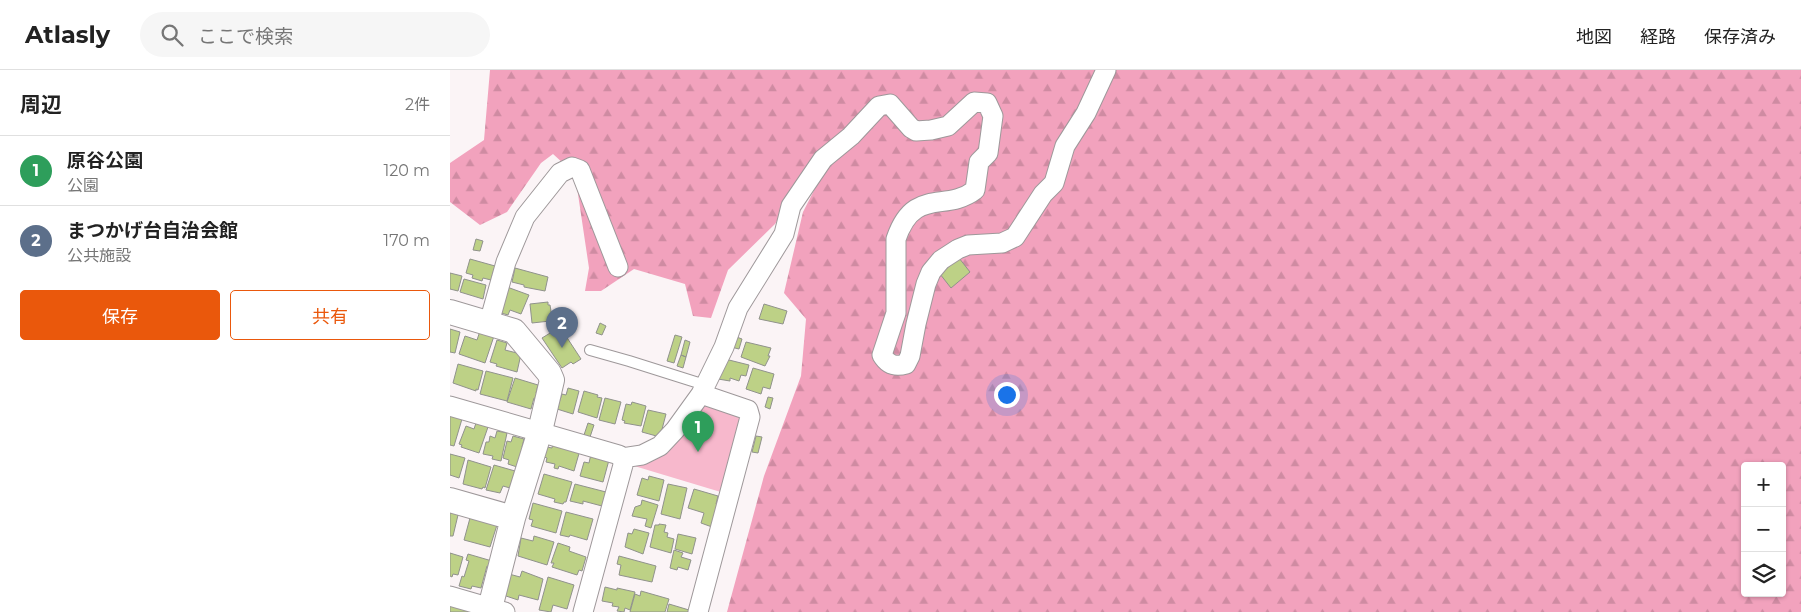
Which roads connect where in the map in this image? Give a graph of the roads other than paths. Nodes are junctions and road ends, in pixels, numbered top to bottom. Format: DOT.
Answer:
graph roads {
  1 [pos="1106,70"];
  2 [pos="618,267"];
  3 [pos="450,312"];
  4 [pos="489,323"];
  5 [pos="590,350"];
  6 [pos="703,390"];
  7 [pos="450,406"];
  8 [pos="540,431"];
  9 [pos="622,458"];
  10 [pos="450,500"];
  11 [pos="513,518"];
  12 [pos="450,596"];
  13 [pos="494,611"];
  14 [pos="582,612"];
  15 [pos="698,612"];
  1 -- 6 [label="street"];
  2 -- 4 [label="street"];
  3 -- 4 [label="street"];
  4 -- 8 [label="street"];
  5 -- 6 [label="lane"];
  6 -- 9 [label="street"];
  6 -- 15 [label="street"];
  7 -- 8 [label="street"];
  8 -- 9 [label="street"];
  8 -- 11 [label="street"];
  9 -- 14 [label="street"];
  10 -- 11 [label="street"];
  11 -- 13 [label="street"];
  12 -- 13 [label="street"];
}
